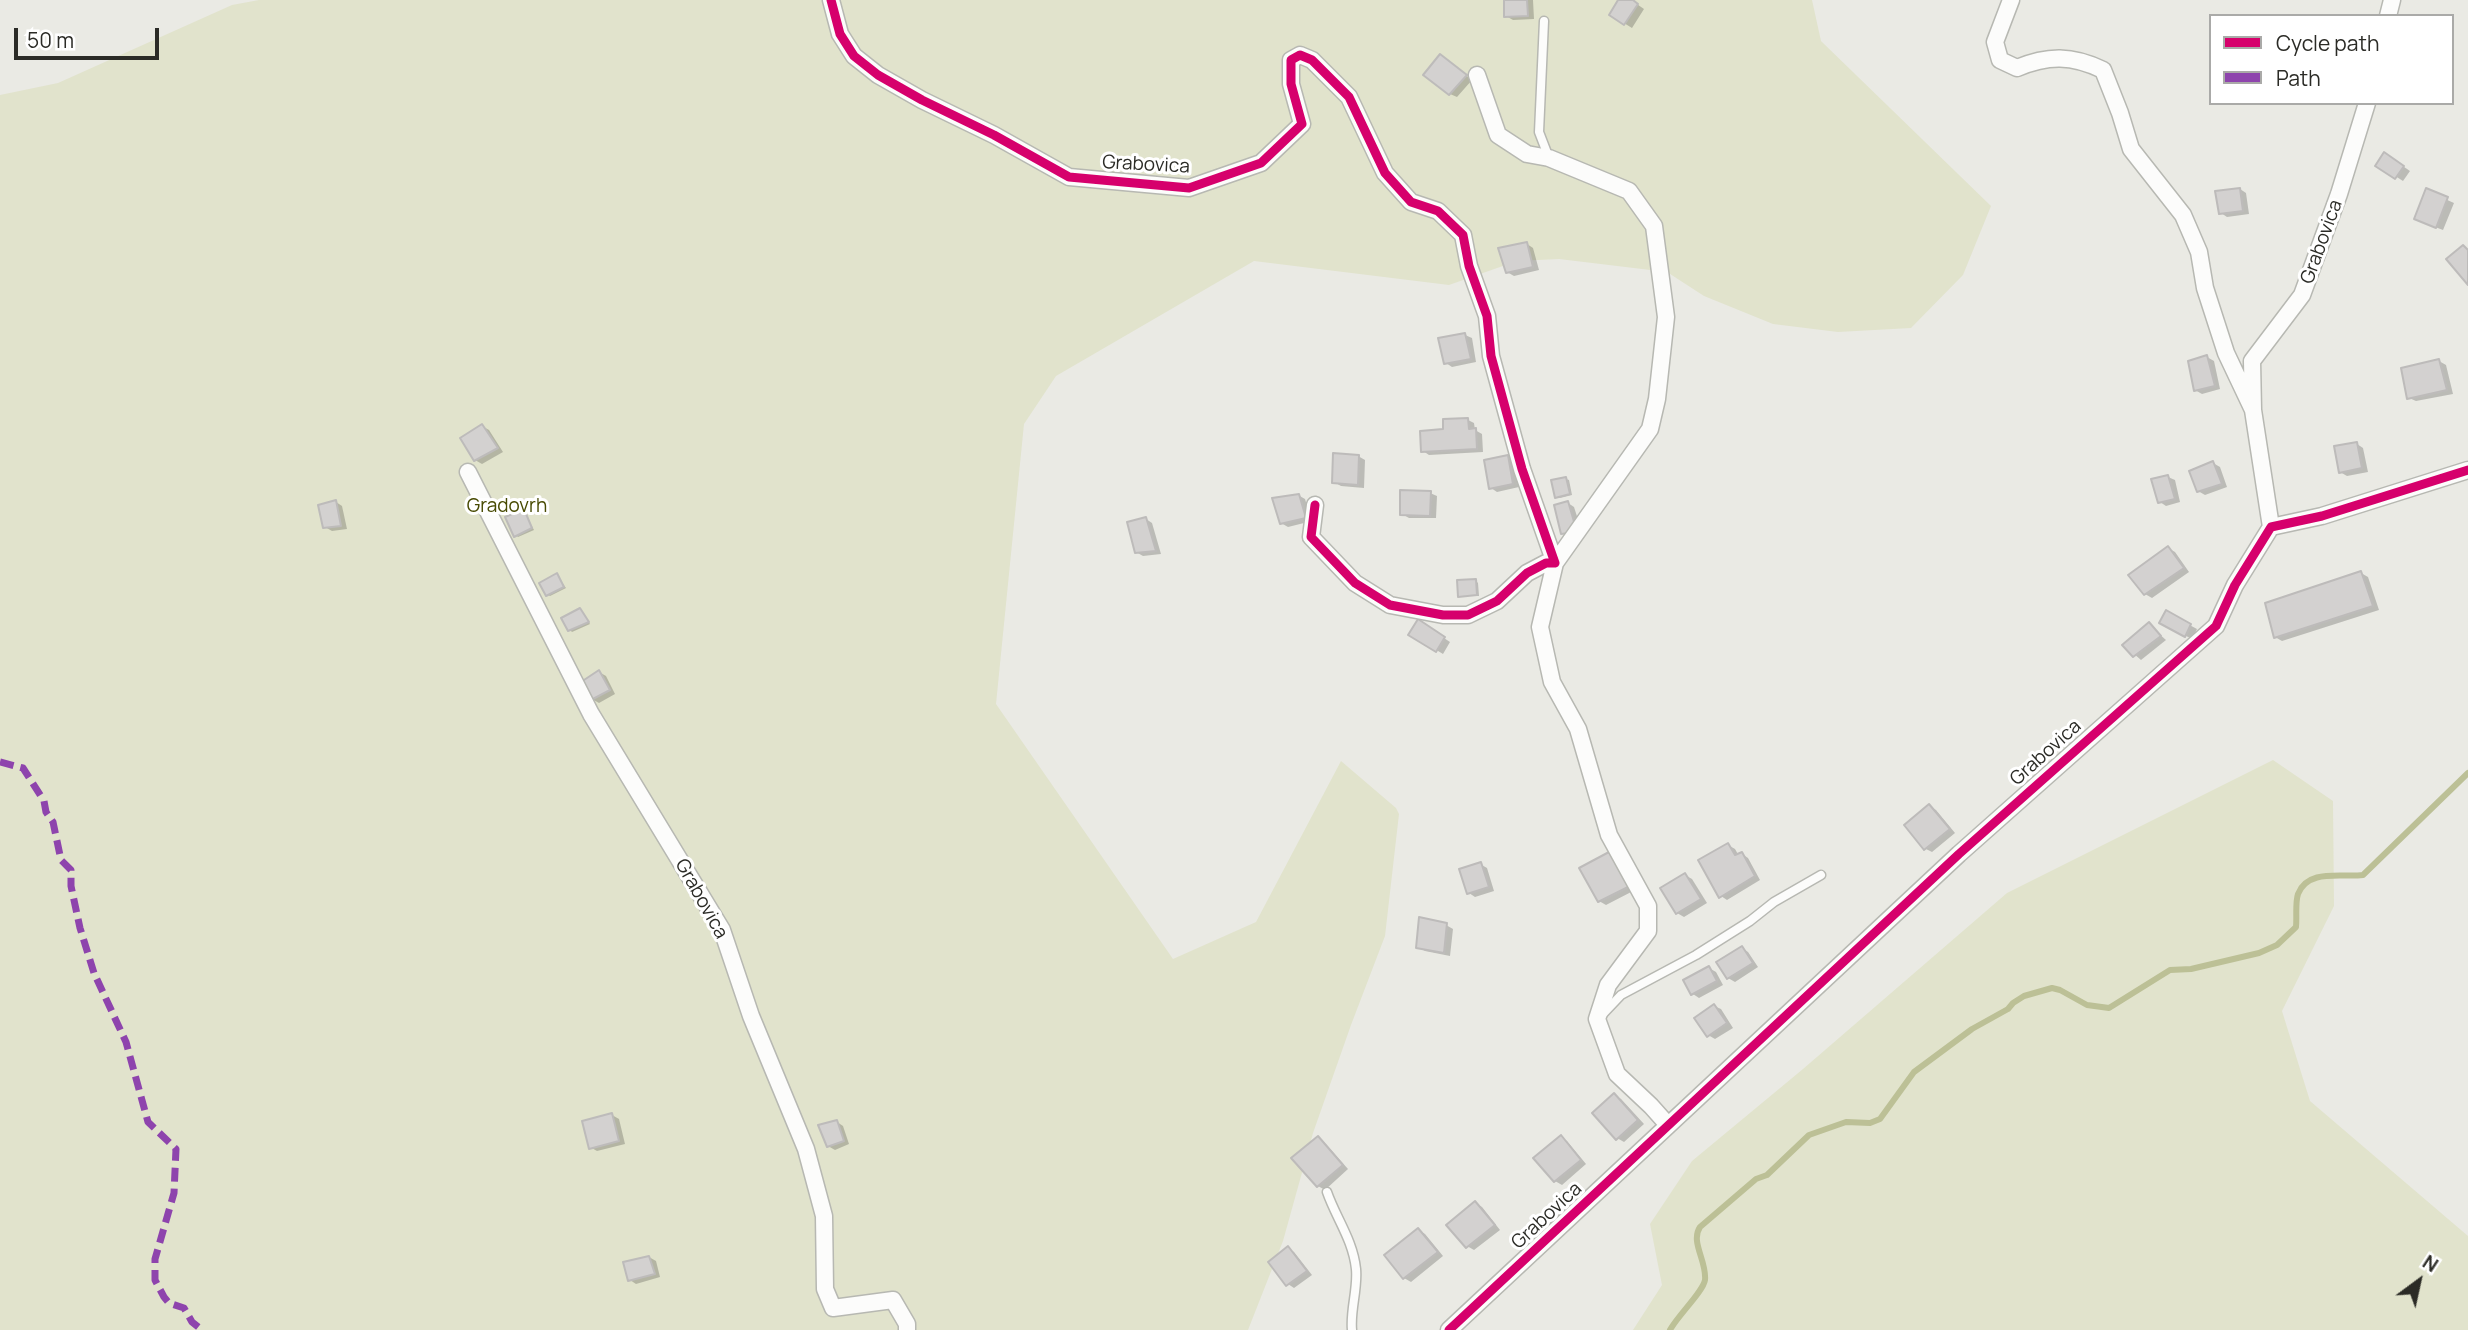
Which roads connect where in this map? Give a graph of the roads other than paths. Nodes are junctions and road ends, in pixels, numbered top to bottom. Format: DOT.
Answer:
graph roads {
  1 [pos="831,0"];
  2 [pos="2011,0"];
  3 [pos="1544,21"];
  4 [pos="1477,75"];
  5 [pos="2366,105"];
  6 [pos="1549,158"];
  7 [pos="2253,410"];
  8 [pos="2468,470"];
  9 [pos="468,472"];
  10 [pos="1315,505"];
  11 [pos="2271,527"];
  12 [pos="1555,563"];
  13 [pos="1821,875"];
  14 [pos="1597,1019"];
  15 [pos="1668,1125"];
  16 [pos="1327,1192"];
  17 [pos="907,1330"];
  18 [pos="1352,1330"];
  19 [pos="1449,1330"];
  1 -- 12 [label="street, Grabovica"];
  2 -- 7 [label="street, Grabovica"];
  3 -- 6 [label="lane"];
  4 -- 6 [label="street"];
  5 -- 7 [label="street, Grabovica"];
  6 -- 12 [label="street"];
  7 -- 11 [label="street, Grabovica"];
  8 -- 11 [label="street"];
  9 -- 17 [label="street, Grabovica"];
  10 -- 12 [label="street"];
  11 -- 15 [label="street, Grabovica"];
  12 -- 14 [label="street"];
  13 -- 14 [label="lane"];
  14 -- 15 [label="street"];
  15 -- 19 [label="street, Grabovica"];
  16 -- 18 [label="lane"];
}
